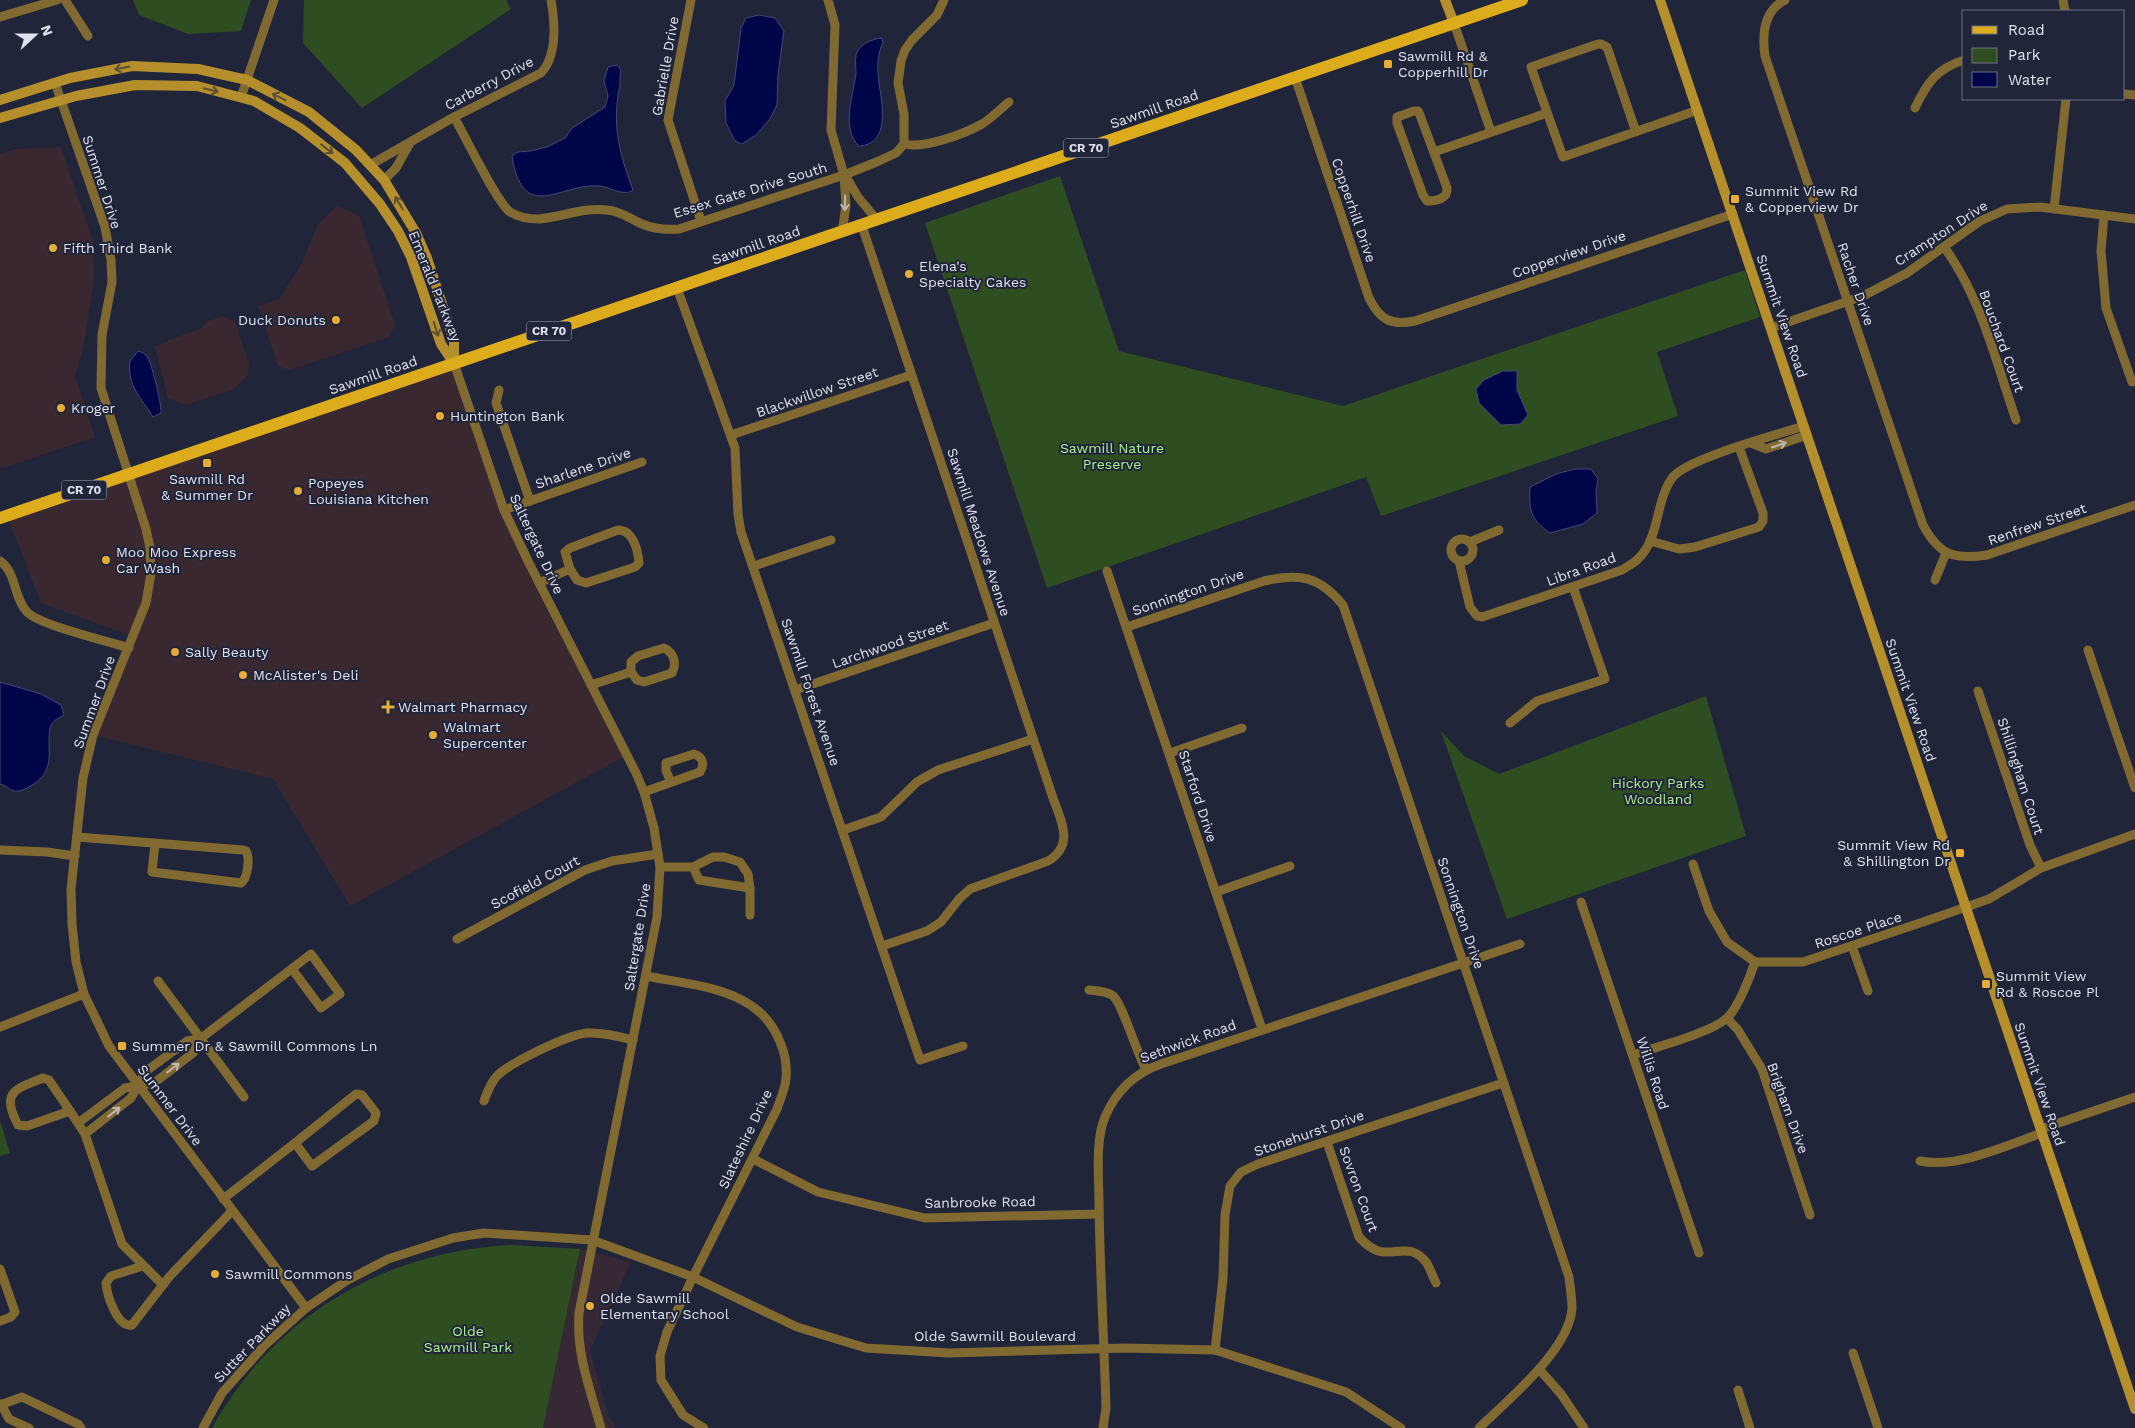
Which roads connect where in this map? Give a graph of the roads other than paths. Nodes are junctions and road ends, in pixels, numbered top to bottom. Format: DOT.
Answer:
graph roads {
  1 [pos="57,0"];
  2 [pos="65,0"];
  3 [pos="274,0"];
  4 [pos="551,0"];
  5 [pos="691,0"];
  6 [pos="828,0"];
  7 [pos="944,0"];
  8 [pos="1445,0"];
  9 [pos="1522,0"];
  10 [pos="1660,0"];
  11 [pos="1785,0"];
  12 [pos="0,17"];
  13 [pos="1454,23"];
  14 [pos="88,36"];
  15 [pos="1962,61"];
  16 [pos="1295,77"];
  17 [pos="247,80"];
  18 [pos="55,83"];
  19 [pos="241,97"];
  20 [pos="0,100"];
  21 [pos="60,100"];
  22 [pos="2066,100"];
  23 [pos="1009,102"];
  24 [pos="1916,108"];
  25 [pos="1698,110"];
  26 [pos="1547,113"];
  27 [pos="454,117"];
  28 [pos="0,118"];
  29 [pos="1491,132"];
  30 [pos="1636,132"];
  31 [pos="410,143"];
  32 [pos="904,144"];
  33 [pos="1434,152"];
  34 [pos="370,165"];
  35 [pos="844,175"];
  36 [pos="384,180"];
  37 [pos="2054,209"];
  38 [pos="1732,214"];
  39 [pos="2104,215"];
  40 [pos="2135,218"];
  41 [pos="877,220"];
  42 [pos="700,221"];
  43 [pos="862,226"];
  44 [pos="842,232"];
  45 [pos="1944,247"];
  46 [pos="678,288"];
  47 [pos="1848,301"];
  48 [pos="1414,321"];
  49 [pos="1771,328"];
  50 [pos="454,363"];
  51 [pos="911,374"];
  52 [pos="2132,382"];
  53 [pos="500,390"];
  54 [pos="2016,420"];
  55 [pos="1805,430"];
  56 [pos="731,435"];
  57 [pos="1739,447"];
  58 [pos="642,462"];
  59 [pos="128,474"];
  60 [pos="530,501"];
  61 [pos="2135,505"];
  62 [pos="504,510"];
  63 [pos="0,518"];
  64 [pos="1499,530"];
  65 [pos="831,540"];
  66 [pos="1650,540"];
  67 [pos="1470,542"];
  68 [pos="1946,553"];
  69 [pos="0,561"];
  70 [pos="1459,561"];
  71 [pos="754,566"];
  72 [pos="570,569"];
  73 [pos="1107,571"];
  74 [pos="1935,580"];
  75 [pos="539,583"];
  76 [pos="1574,587"];
  77 [pos="994,623"];
  78 [pos="1127,627"];
  79 [pos="129,648"];
  80 [pos="2088,650"];
  81 [pos="631,672"];
  82 [pos="591,685"];
  83 [pos="795,690"];
  84 [pos="1978,691"];
  85 [pos="1510,723"];
  86 [pos="1242,728"];
  87 [pos="1033,739"];
  88 [pos="1170,753"];
  89 [pos="671,782"];
  90 [pos="2135,788"];
  91 [pos="644,792"];
  92 [pos="843,830"];
  93 [pos="2135,834"];
  94 [pos="77,837"];
  95 [pos="155,844"];
  96 [pos="0,850"];
  97 [pos="658,854"];
  98 [pos="75,856"];
  99 [pos="1693,864"];
  100 [pos="1290,866"];
  101 [pos="660,867"];
  102 [pos="693,867"];
  103 [pos="2041,868"];
  104 [pos="750,888"];
  105 [pos="1216,892"];
  106 [pos="1581,902"];
  107 [pos="1966,907"];
  108 [pos="750,915"];
  109 [pos="457,939"];
  110 [pos="1520,944"];
  111 [pos="882,946"];
  112 [pos="1852,946"];
  113 [pos="1756,962"];
  114 [pos="1464,963"];
  115 [pos="292,969"];
  116 [pos="646,976"];
  117 [pos="158,981"];
  118 [pos="1089,990"];
  119 [pos="1868,991"];
  120 [pos="84,994"];
  121 [pos="1727,1018"];
  122 [pos="0,1027"];
  123 [pos="1262,1029"];
  124 [pos="200,1038"];
  125 [pos="633,1040"];
  126 [pos="963,1046"];
  127 [pos="1633,1054"];
  128 [pos="1146,1069"];
  129 [pos="1502,1083"];
  130 [pos="138,1085"];
  131 [pos="244,1097"];
  132 [pos="2135,1097"];
  133 [pos="484,1101"];
  134 [pos="70,1111"];
  135 [pos="78,1124"];
  136 [pos="2041,1131"];
  137 [pos="85,1134"];
  138 [pos="1327,1142"];
  139 [pos="294,1143"];
  140 [pos="753,1159"];
  141 [pos="1920,1161"];
  142 [pos="223,1199"];
  143 [pos="232,1211"];
  144 [pos="1099,1214"];
  145 [pos="1810,1215"];
  146 [pos="592,1240"];
  147 [pos="1699,1253"];
  148 [pos="143,1266"];
  149 [pos="0,1269"];
  150 [pos="693,1277"];
  151 [pos="1436,1283"];
  152 [pos="162,1285"];
  153 [pos="306,1308"];
  154 [pos="0,1321"];
  155 [pos="1104,1349"];
  156 [pos="1215,1350"];
  157 [pos="1853,1353"];
  158 [pos="1539,1369"];
  159 [pos="1738,1390"];
  160 [pos="0,1404"];
  161 [pos="2135,1409"];
  162 [pos="29,1428"];
  163 [pos="81,1428"];
  164 [pos="203,1428"];
  165 [pos="600,1428"];
  166 [pos="704,1428"];
  167 [pos="1103,1428"];
  168 [pos="1401,1428"];
  169 [pos="1479,1428"];
  170 [pos="1584,1428"];
  171 [pos="1750,1428"];
  172 [pos="1878,1428"];
  1 -- 12 [label="street"];
  2 -- 14 [label="street"];
  3 -- 17 [label="street"];
  4 -- 27 [label="street, Carberry Drive"];
  5 -- 42 [label="street, Gabrielle Drive"];
  6 -- 35 [label="street"];
  7 -- 32 [label="street"];
  8 -- 13 [label="street"];
  9 -- 13 [label="main road, Sawmill Road / CR 70"];
  10 -- 25 [label="street, Summit View Road"];
  11 -- 47 [label="street, Racher Drive"];
  13 -- 16 [label="main road, Sawmill Road / CR 70"];
  13 -- 29 [label="street"];
  15 -- 24 [label="street"];
  16 -- 41 [label="main road, Sawmill Road / CR 70"];
  16 -- 48 [label="street, Copperhill Drive"];
  17 -- 18 [label="street, Emerald Parkway, one-way"];
  17 -- 19 [label="street"];
  34 -- 17 [label="street, Emerald Parkway, one-way"];
  18 -- 20 [label="street, Emerald Parkway"];
  18 -- 21 [label="street, Summer Drive"];
  21 -- 19 [label="street, Emerald Parkway, one-way"];
  19 -- 50 [label="street, Emerald Parkway, one-way"];
  21 -- 28 [label="street, Emerald Parkway"];
  21 -- 59 [label="street, Summer Drive"];
  22 -- 37 [label="street"];
  23 -- 32 [label="street"];
  25 -- 30 [label="street"];
  25 -- 38 [label="street, Summit View Road"];
  26 -- 29 [label="street"];
  26 -- 30 [label="street"];
  26 -- 30 [label="street"];
  27 -- 31 [label="street, Carberry Drive"];
  27 -- 42 [label="street, Essex Gate Drive South"];
  29 -- 33 [label="street"];
  31 -- 34 [label="street, Carberry Drive"];
  31 -- 36 [label="street"];
  32 -- 35 [label="street, Essex Gate Drive South"];
  33 -- 33 [label="street"];
  34 -- 36 [label="street, Emerald Parkway"];
  35 -- 41 [label="street"];
  35 -- 42 [label="street, Essex Gate Drive South"];
  35 -- 44 [label="street, one-way"];
  50 -- 36 [label="street, Emerald Parkway, one-way"];
  37 -- 39 [label="street, Crampton Drive"];
  37 -- 45 [label="street, Crampton Drive"];
  38 -- 48 [label="street, Copperview Drive"];
  38 -- 49 [label="street, Summit View Road"];
  39 -- 40 [label="street, Crampton Drive"];
  39 -- 52 [label="street"];
  41 -- 43 [label="main road, Sawmill Road / CR 70"];
  43 -- 44 [label="main road, Sawmill Road / CR 70"];
  43 -- 51 [label="street, Sawmill Meadows Avenue"];
  44 -- 46 [label="main road, Sawmill Road / CR 70"];
  45 -- 47 [label="street, Crampton Drive"];
  45 -- 54 [label="street, Bouchard Court"];
  46 -- 50 [label="main road, Sawmill Road / CR 70"];
  46 -- 56 [label="street, Sawmill Forest Avenue"];
  47 -- 49 [label="street, Crampton Drive"];
  47 -- 68 [label="street, Racher Drive"];
  49 -- 55 [label="street, Summit View Road"];
  50 -- 59 [label="main road, Sawmill Road / CR 70"];
  50 -- 62 [label="street, Saltergate Drive"];
  51 -- 56 [label="street, Blackwillow Street"];
  51 -- 77 [label="street, Sawmill Meadows Avenue"];
  53 -- 60 [label="street"];
  55 -- 57 [label="street, Libra Road"];
  55 -- 107 [label="street, Summit View Road"];
  56 -- 71 [label="street, Sawmill Forest Avenue"];
  57 -- 66 [label="street, Libra Road"];
  57 -- 66 [label="street"];
  58 -- 60 [label="street, Sharlene Drive"];
  59 -- 63 [label="main road, Sawmill Road / CR 70"];
  59 -- 79 [label="street, Summer Drive"];
  60 -- 62 [label="street, Sharlene Drive"];
  61 -- 68 [label="street, Renfrew Street"];
  62 -- 75 [label="street, Saltergate Drive"];
  64 -- 67 [label="street"];
  65 -- 71 [label="street"];
  66 -- 76 [label="street, Libra Road"];
  67 -- 70 [label="street"];
  67 -- 70 [label="street"];
  68 -- 74 [label="street"];
  69 -- 79 [label="street"];
  70 -- 76 [label="street, Libra Road"];
  71 -- 83 [label="street, Sawmill Forest Avenue"];
  72 -- 72 [label="street"];
  72 -- 75 [label="street"];
  73 -- 78 [label="street, Starford Drive"];
  75 -- 82 [label="street, Saltergate Drive"];
  76 -- 85 [label="street"];
  77 -- 83 [label="street, Larchwood Street"];
  77 -- 87 [label="street, Sawmill Meadows Avenue"];
  78 -- 88 [label="street, Starford Drive"];
  78 -- 114 [label="street, Sonnington Drive"];
  79 -- 94 [label="street, Summer Drive"];
  80 -- 90 [label="street"];
  81 -- 81 [label="street"];
  81 -- 82 [label="street"];
  82 -- 91 [label="street, Saltergate Drive"];
  83 -- 92 [label="street, Sawmill Forest Avenue"];
  84 -- 103 [label="street, Shillingham Court"];
  86 -- 88 [label="street"];
  87 -- 92 [label="street"];
  87 -- 111 [label="street, Sawmill Meadows Avenue"];
  88 -- 105 [label="street, Starford Drive"];
  89 -- 91 [label="street"];
  91 -- 97 [label="street, Saltergate Drive"];
  92 -- 111 [label="street, Sawmill Forest Avenue"];
  93 -- 103 [label="street, Roscoe Place"];
  94 -- 95 [label="street"];
  94 -- 98 [label="street, Summer Drive"];
  95 -- 95 [label="street"];
  96 -- 98 [label="street"];
  97 -- 101 [label="street, Saltergate Drive"];
  97 -- 109 [label="street, Scofield Court"];
  98 -- 120 [label="street, Summer Drive"];
  99 -- 113 [label="street"];
  100 -- 105 [label="street"];
  101 -- 102 [label="street"];
  101 -- 116 [label="street, Saltergate Drive"];
  102 -- 104 [label="street"];
  102 -- 104 [label="street"];
  103 -- 107 [label="street, Roscoe Place"];
  104 -- 108 [label="street"];
  105 -- 123 [label="street, Starford Drive"];
  106 -- 127 [label="street, Willis Road"];
  107 -- 112 [label="street, Roscoe Place"];
  107 -- 136 [label="street, Summit View Road"];
  110 -- 114 [label="street, Sethwick Road"];
  111 -- 126 [label="street, Sawmill Forest Avenue"];
  112 -- 113 [label="street, Roscoe Place"];
  112 -- 119 [label="street"];
  113 -- 121 [label="street"];
  114 -- 123 [label="street, Sethwick Road"];
  114 -- 129 [label="street, Sonnington Drive"];
  115 -- 115 [label="street"];
  115 -- 124 [label="street"];
  116 -- 125 [label="street, Saltergate Drive"];
  116 -- 140 [label="street, Slateshire Drive"];
  117 -- 124 [label="street"];
  118 -- 128 [label="street"];
  120 -- 122 [label="street"];
  120 -- 130 [label="street, Summer Drive"];
  121 -- 127 [label="street"];
  121 -- 145 [label="street, Brigham Drive"];
  123 -- 128 [label="street, Sethwick Road"];
  124 -- 130 [label="street"];
  130 -- 124 [label="street, one-way"];
  124 -- 131 [label="street"];
  125 -- 133 [label="street"];
  125 -- 146 [label="street, Saltergate Drive"];
  127 -- 147 [label="street, Willis Road"];
  128 -- 144 [label="street, Sethwick Road"];
  129 -- 138 [label="street, Stonehurst Drive"];
  129 -- 158 [label="street, Sonnington Drive"];
  130 -- 135 [label="street"];
  137 -- 130 [label="street, one-way"];
  130 -- 142 [label="street, Summer Drive"];
  132 -- 136 [label="street"];
  134 -- 134 [label="street"];
  134 -- 135 [label="street"];
  135 -- 137 [label="street"];
  136 -- 141 [label="street"];
  136 -- 161 [label="street, Summit View Road"];
  137 -- 148 [label="street"];
  138 -- 151 [label="street, Sovron Court"];
  138 -- 156 [label="street, Stonehurst Drive"];
  139 -- 139 [label="street"];
  139 -- 142 [label="street"];
  140 -- 144 [label="street, Sanbrooke Road"];
  140 -- 150 [label="street, Slateshire Drive"];
  142 -- 143 [label="street, Summer Drive"];
  143 -- 152 [label="street"];
  143 -- 153 [label="street, Summer Drive"];
  144 -- 155 [label="street, Sethwick Road"];
  146 -- 150 [label="street, Olde Sawmill Boulevard"];
  146 -- 153 [label="street, Sutter Parkway"];
  146 -- 165 [label="street, Saltergate Drive"];
  148 -- 152 [label="street"];
  148 -- 152 [label="street"];
  149 -- 154 [label="street"];
  150 -- 155 [label="street, Olde Sawmill Boulevard"];
  150 -- 166 [label="street, Slateshire Drive"];
  153 -- 164 [label="street, Sutter Parkway"];
  155 -- 156 [label="street, Olde Sawmill Boulevard"];
  155 -- 167 [label="street, Sethwick Road"];
  156 -- 168 [label="street, Olde Sawmill Boulevard"];
  157 -- 172 [label="street"];
  158 -- 169 [label="street, Sonnington Drive"];
  158 -- 170 [label="street"];
  159 -- 171 [label="street"];
  160 -- 162 [label="street"];
  160 -- 163 [label="street"];
}
